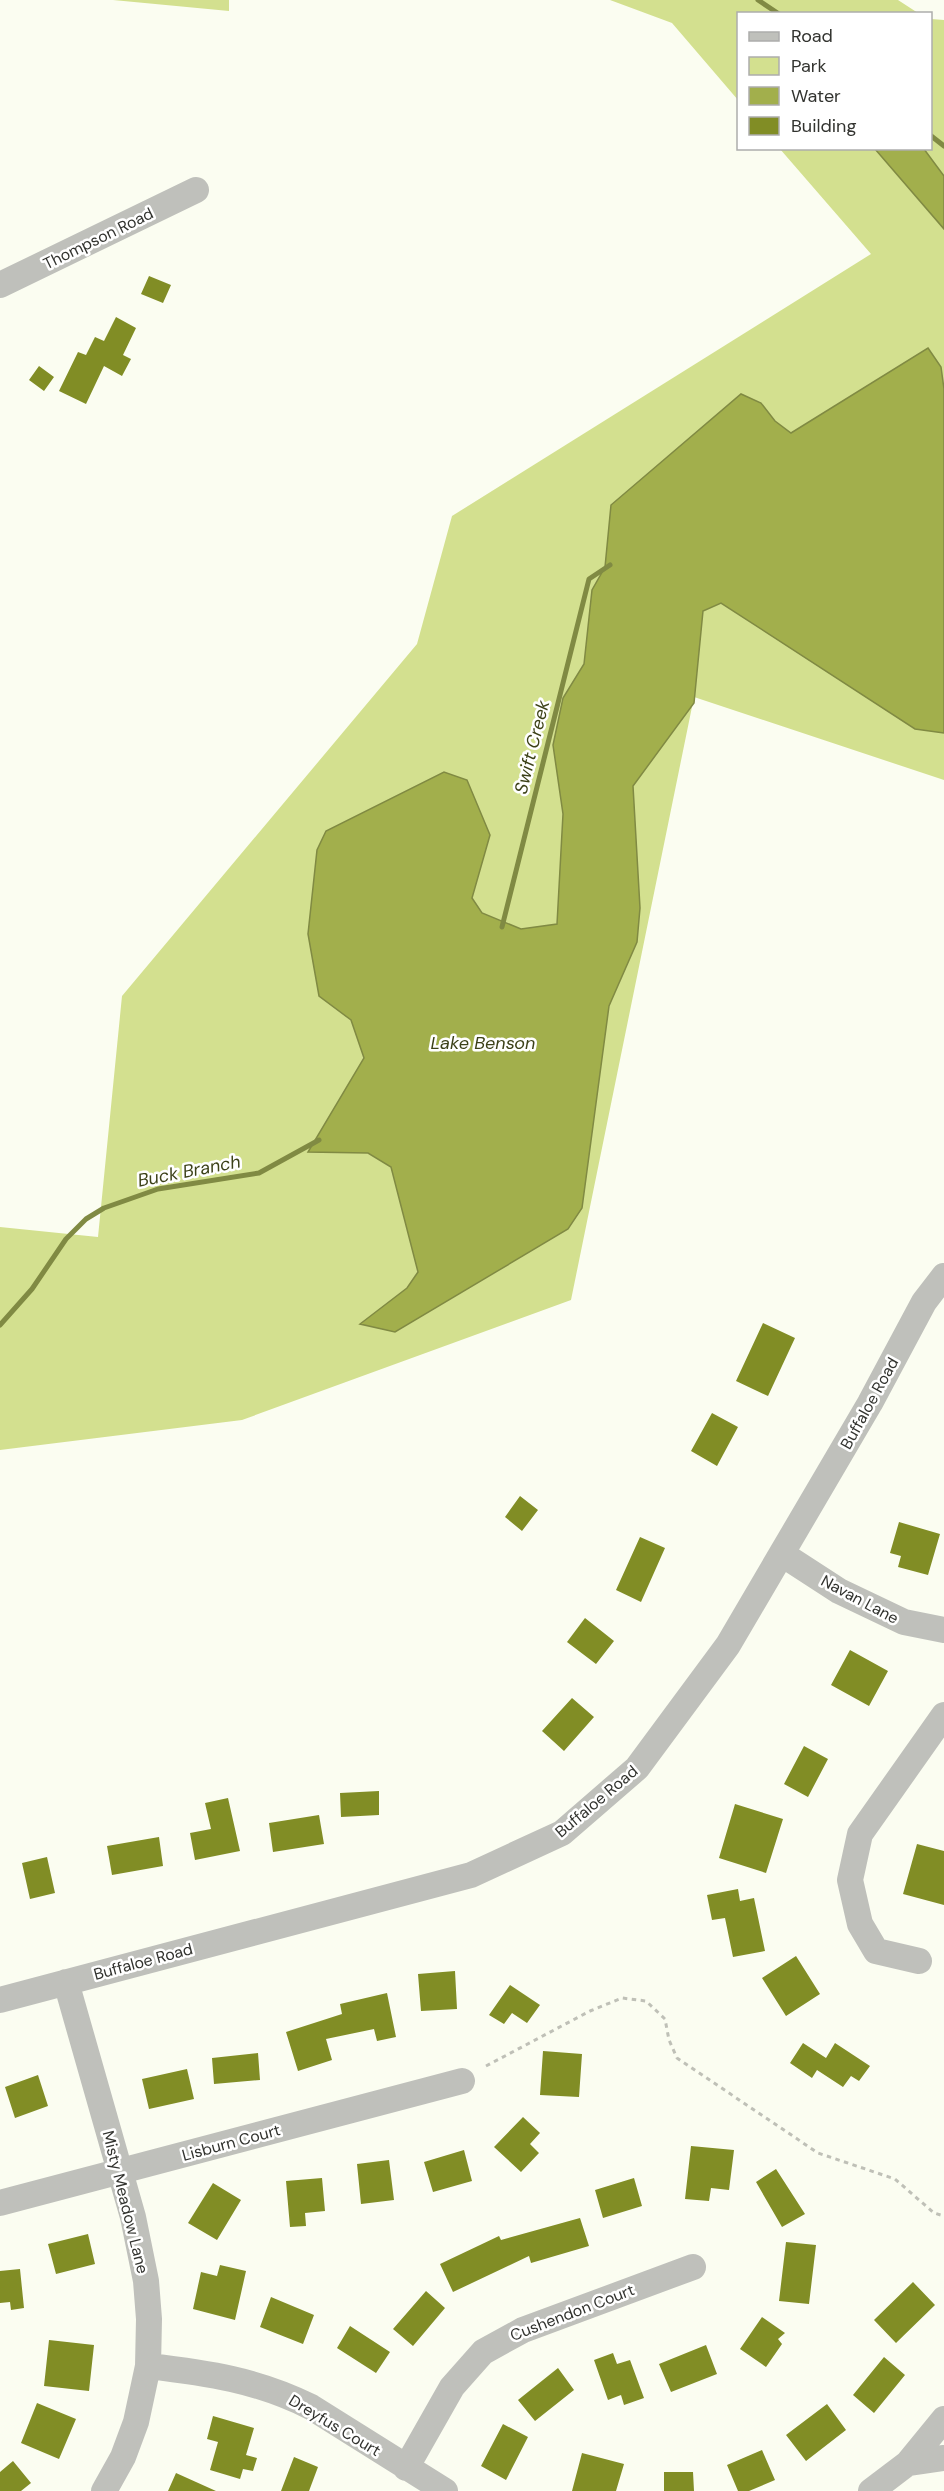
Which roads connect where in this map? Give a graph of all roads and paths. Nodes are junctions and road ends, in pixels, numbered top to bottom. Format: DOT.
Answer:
graph roads {
  1 [pos="196,190"];
  2 [pos="0,285"];
  3 [pos="944,1276"];
  4 [pos="782,1554"];
  5 [pos="944,1629"];
  6 [pos="944,1715"];
  7 [pos="919,1961"];
  8 [pos="66,1982"];
  9 [pos="0,2000"];
  10 [pos="486,2066"];
  11 [pos="462,2081"];
  12 [pos="120,2172"];
  13 [pos="0,2203"];
  14 [pos="944,2216"];
  15 [pos="693,2267"];
  16 [pos="148,2366"];
  17 [pos="944,2419"];
  18 [pos="944,2458"];
  19 [pos="908,2463"];
  20 [pos="406,2468"];
  21 [pos="104,2491"];
  22 [pos="445,2491"];
  23 [pos="871,2491"];
  1 -- 2 [label="street, Thompson Road"];
  3 -- 4 [label="street, Buffaloe Road"];
  4 -- 5 [label="street, Navan Lane"];
  4 -- 8 [label="street, Buffaloe Road"];
  6 -- 7 [label="street"];
  8 -- 9 [label="street, Buffaloe Road"];
  8 -- 12 [label="street, Misty Meadow Lane"];
  10 -- 14 [label="path"];
  11 -- 12 [label="street, Lisburn Court"];
  12 -- 13 [label="street, Lisburn Court"];
  12 -- 16 [label="street, Misty Meadow Lane"];
  15 -- 20 [label="street, Cushendon Court"];
  16 -- 20 [label="street, Dreyfus Court"];
  16 -- 21 [label="street, Misty Meadow Lane"];
  17 -- 19 [label="street"];
  18 -- 19 [label="street"];
  19 -- 23 [label="street"];
  20 -- 22 [label="street, Dreyfus Court"];
}
